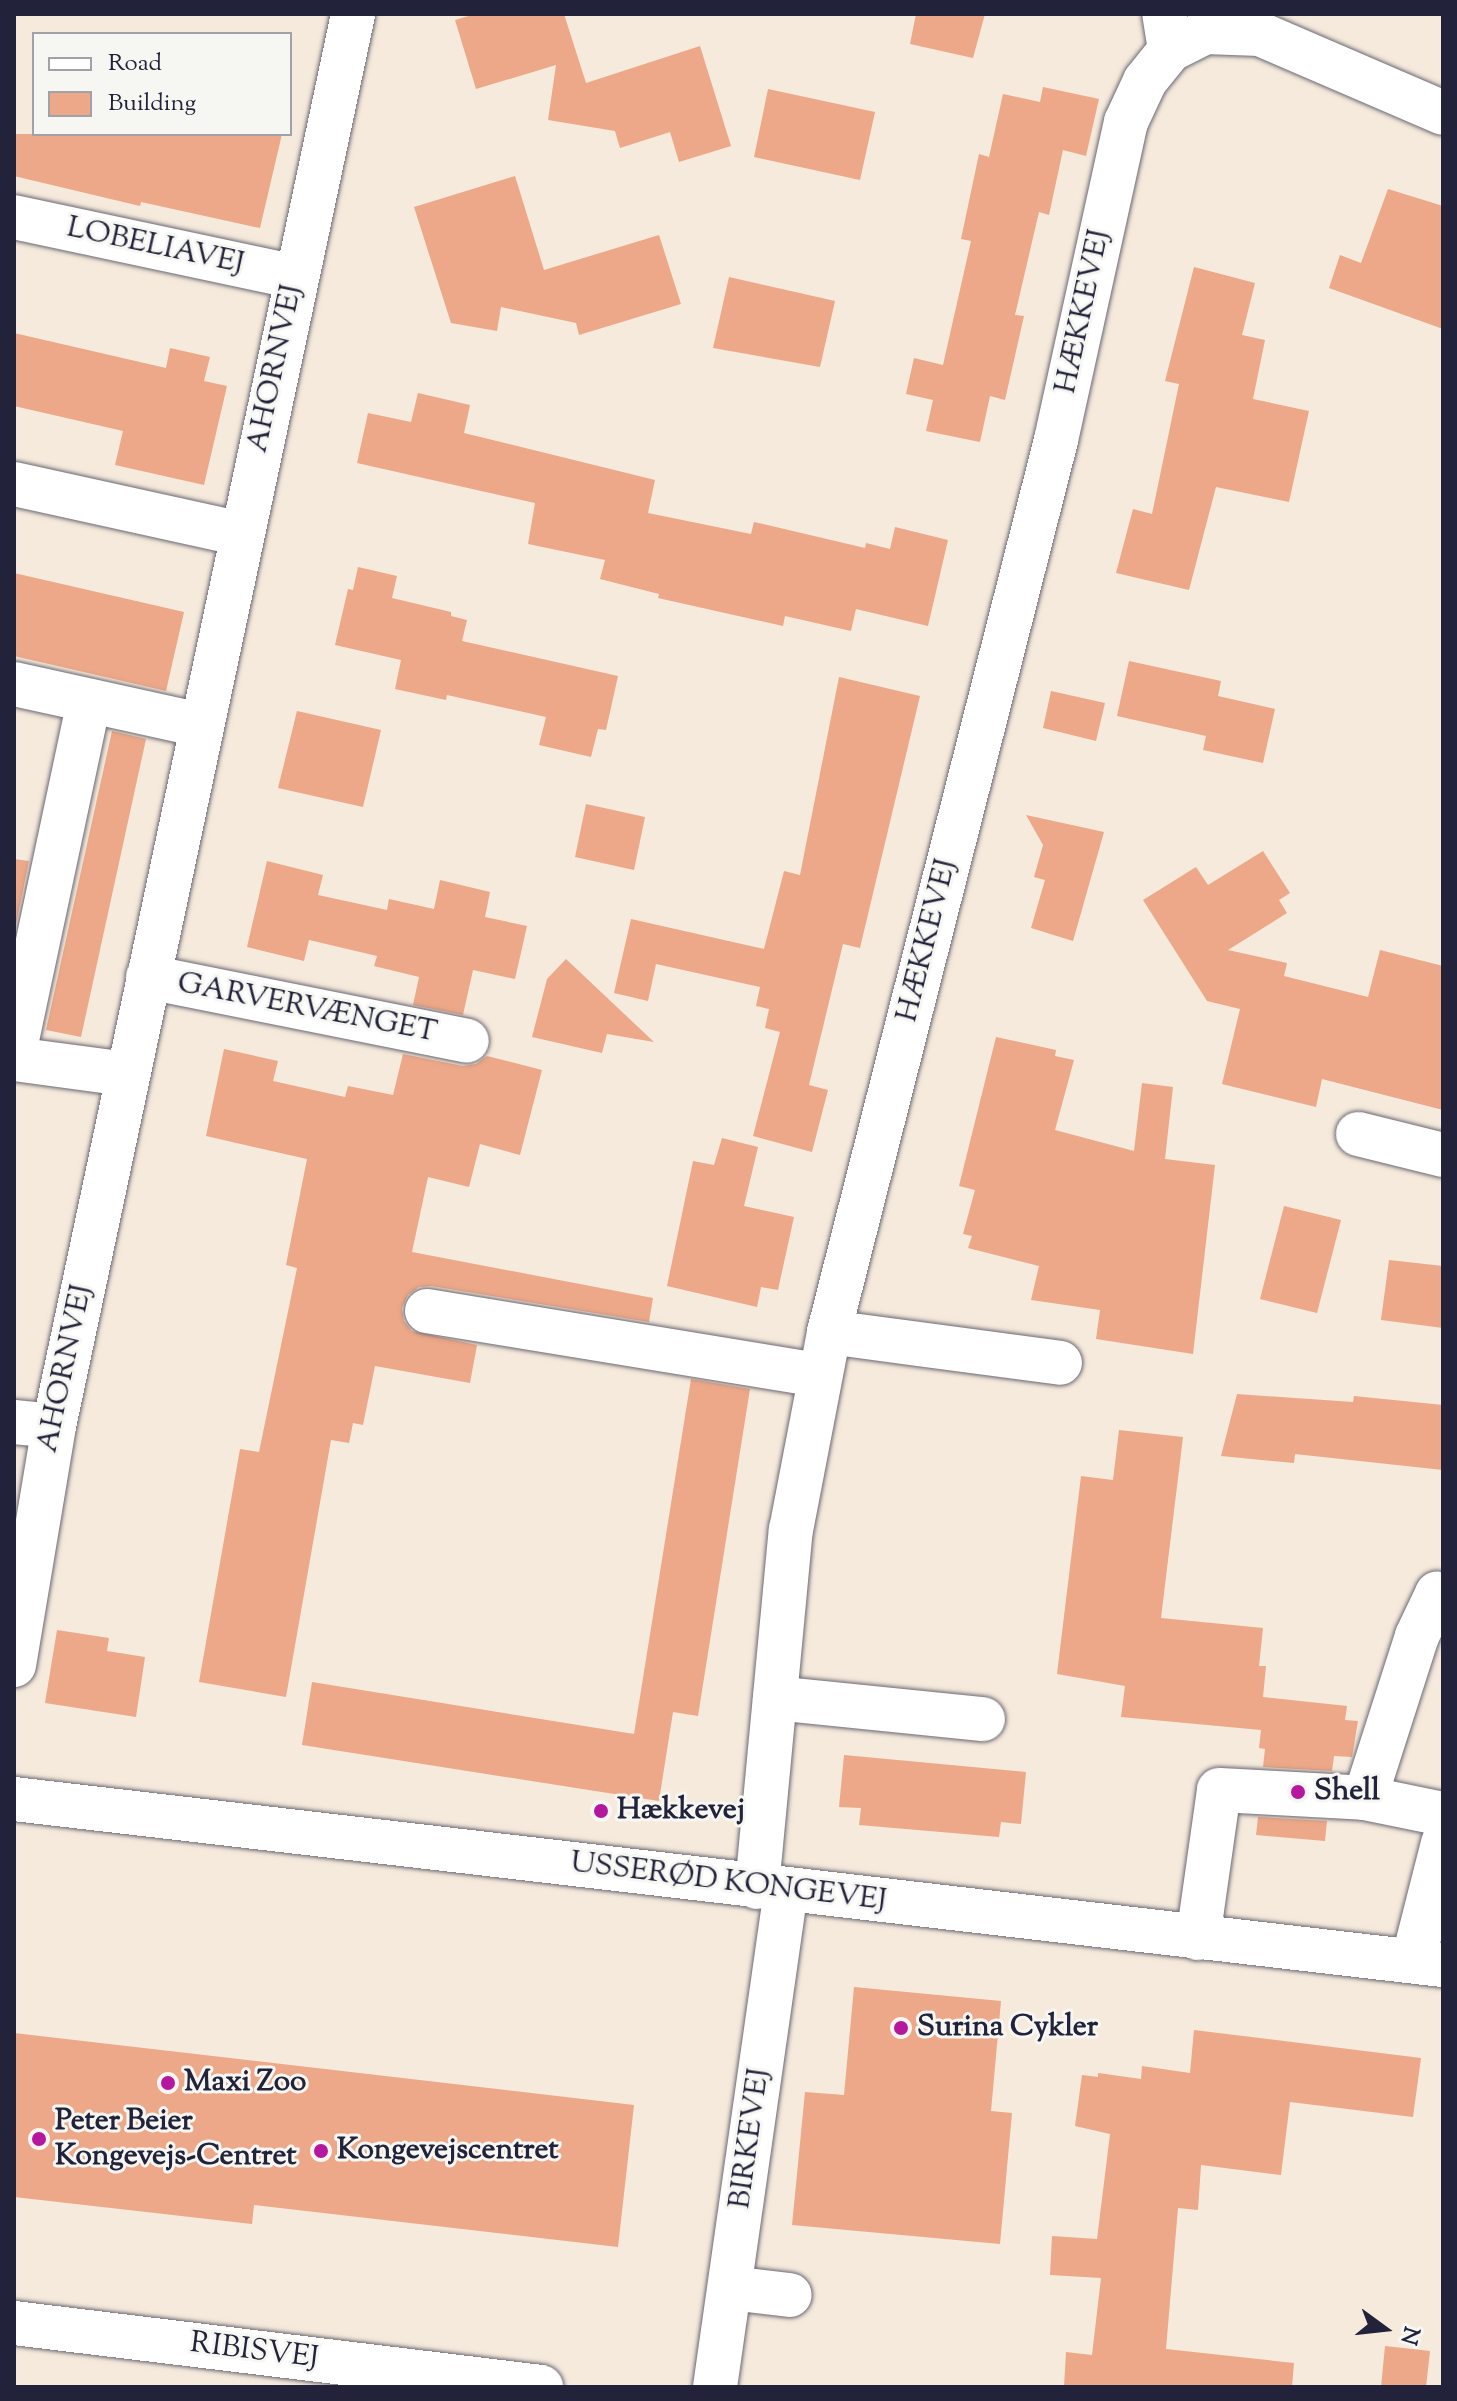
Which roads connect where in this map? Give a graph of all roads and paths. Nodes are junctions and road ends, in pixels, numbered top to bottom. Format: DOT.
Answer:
graph roads {
  1 [pos="353,14"];
  2 [pos="1167,32"];
  3 [pos="1443,113"];
  4 [pos="14,217"];
  5 [pos="296,277"];
  6 [pos="14,484"];
  7 [pos="241,534"];
  8 [pos="14,684"];
  9 [pos="89,701"];
  10 [pos="201,725"];
  11 [pos="148,977"];
  12 [pos="467,1041"];
  13 [pos="14,1056"];
  14 [pos="127,1074"];
  15 [pos="1358,1134"];
  16 [pos="1443,1155"];
  17 [pos="427,1311"];
  18 [pos="829,1332"];
  19 [pos="1060,1363"];
  20 [pos="819,1375"];
  21 [pos="34,1424"];
  22 [pos="25,1518"];
  23 [pos="1443,1594"];
  24 [pos="14,1665"];
  25 [pos="775,1698"];
  26 [pos="983,1719"];
  27 [pos="1365,1798"];
  28 [pos="14,1799"];
  29 [pos="1443,1814"];
  30 [pos="1443,1843"];
  31 [pos="772,1888"];
  32 [pos="1198,1938"];
  33 [pos="1428,1963"];
  34 [pos="730,2288"];
  35 [pos="790,2295"];
  36 [pos="14,2323"];
  37 [pos="541,2387"];
  38 [pos="715,2387"];
  1 -- 5 [label="street, AHORNVEJ"];
  2 -- 3 [label="street"];
  2 -- 18 [label="street, HÆKKEVEJ"];
  4 -- 5 [label="street, LOBELIAVEJ"];
  5 -- 7 [label="street, AHORNVEJ"];
  6 -- 7 [label="street"];
  7 -- 10 [label="street, AHORNVEJ"];
  8 -- 9 [label="street"];
  9 -- 10 [label="street"];
  9 -- 13 [label="street"];
  10 -- 11 [label="street, AHORNVEJ"];
  11 -- 12 [label="street, GARVERVÆNGET"];
  11 -- 14 [label="street, AHORNVEJ"];
  13 -- 14 [label="street"];
  14 -- 21 [label="street, AHORNVEJ"];
  15 -- 16 [label="street"];
  17 -- 20 [label="street"];
  18 -- 19 [label="street"];
  18 -- 20 [label="street, HÆKKEVEJ"];
  20 -- 25 [label="street, HÆKKEVEJ"];
  21 -- 22 [label="street, AHORNVEJ"];
  22 -- 24 [label="street, AHORNVEJ"];
  23 -- 27 [label="street"];
  25 -- 26 [label="street"];
  25 -- 31 [label="street, HÆKKEVEJ"];
  27 -- 29 [label="street"];
  27 -- 32 [label="street"];
  28 -- 31 [label="street, USSERØD KONGEVEJ"];
  30 -- 33 [label="street"];
  31 -- 32 [label="street, USSERØD KONGEVEJ"];
  31 -- 34 [label="street, BIRKEVEJ"];
  32 -- 33 [label="street, USSERØD KONGEVEJ"];
  34 -- 35 [label="street"];
  34 -- 38 [label="street, BIRKEVEJ"];
  36 -- 37 [label="street, RIBISVEJ"];
}
